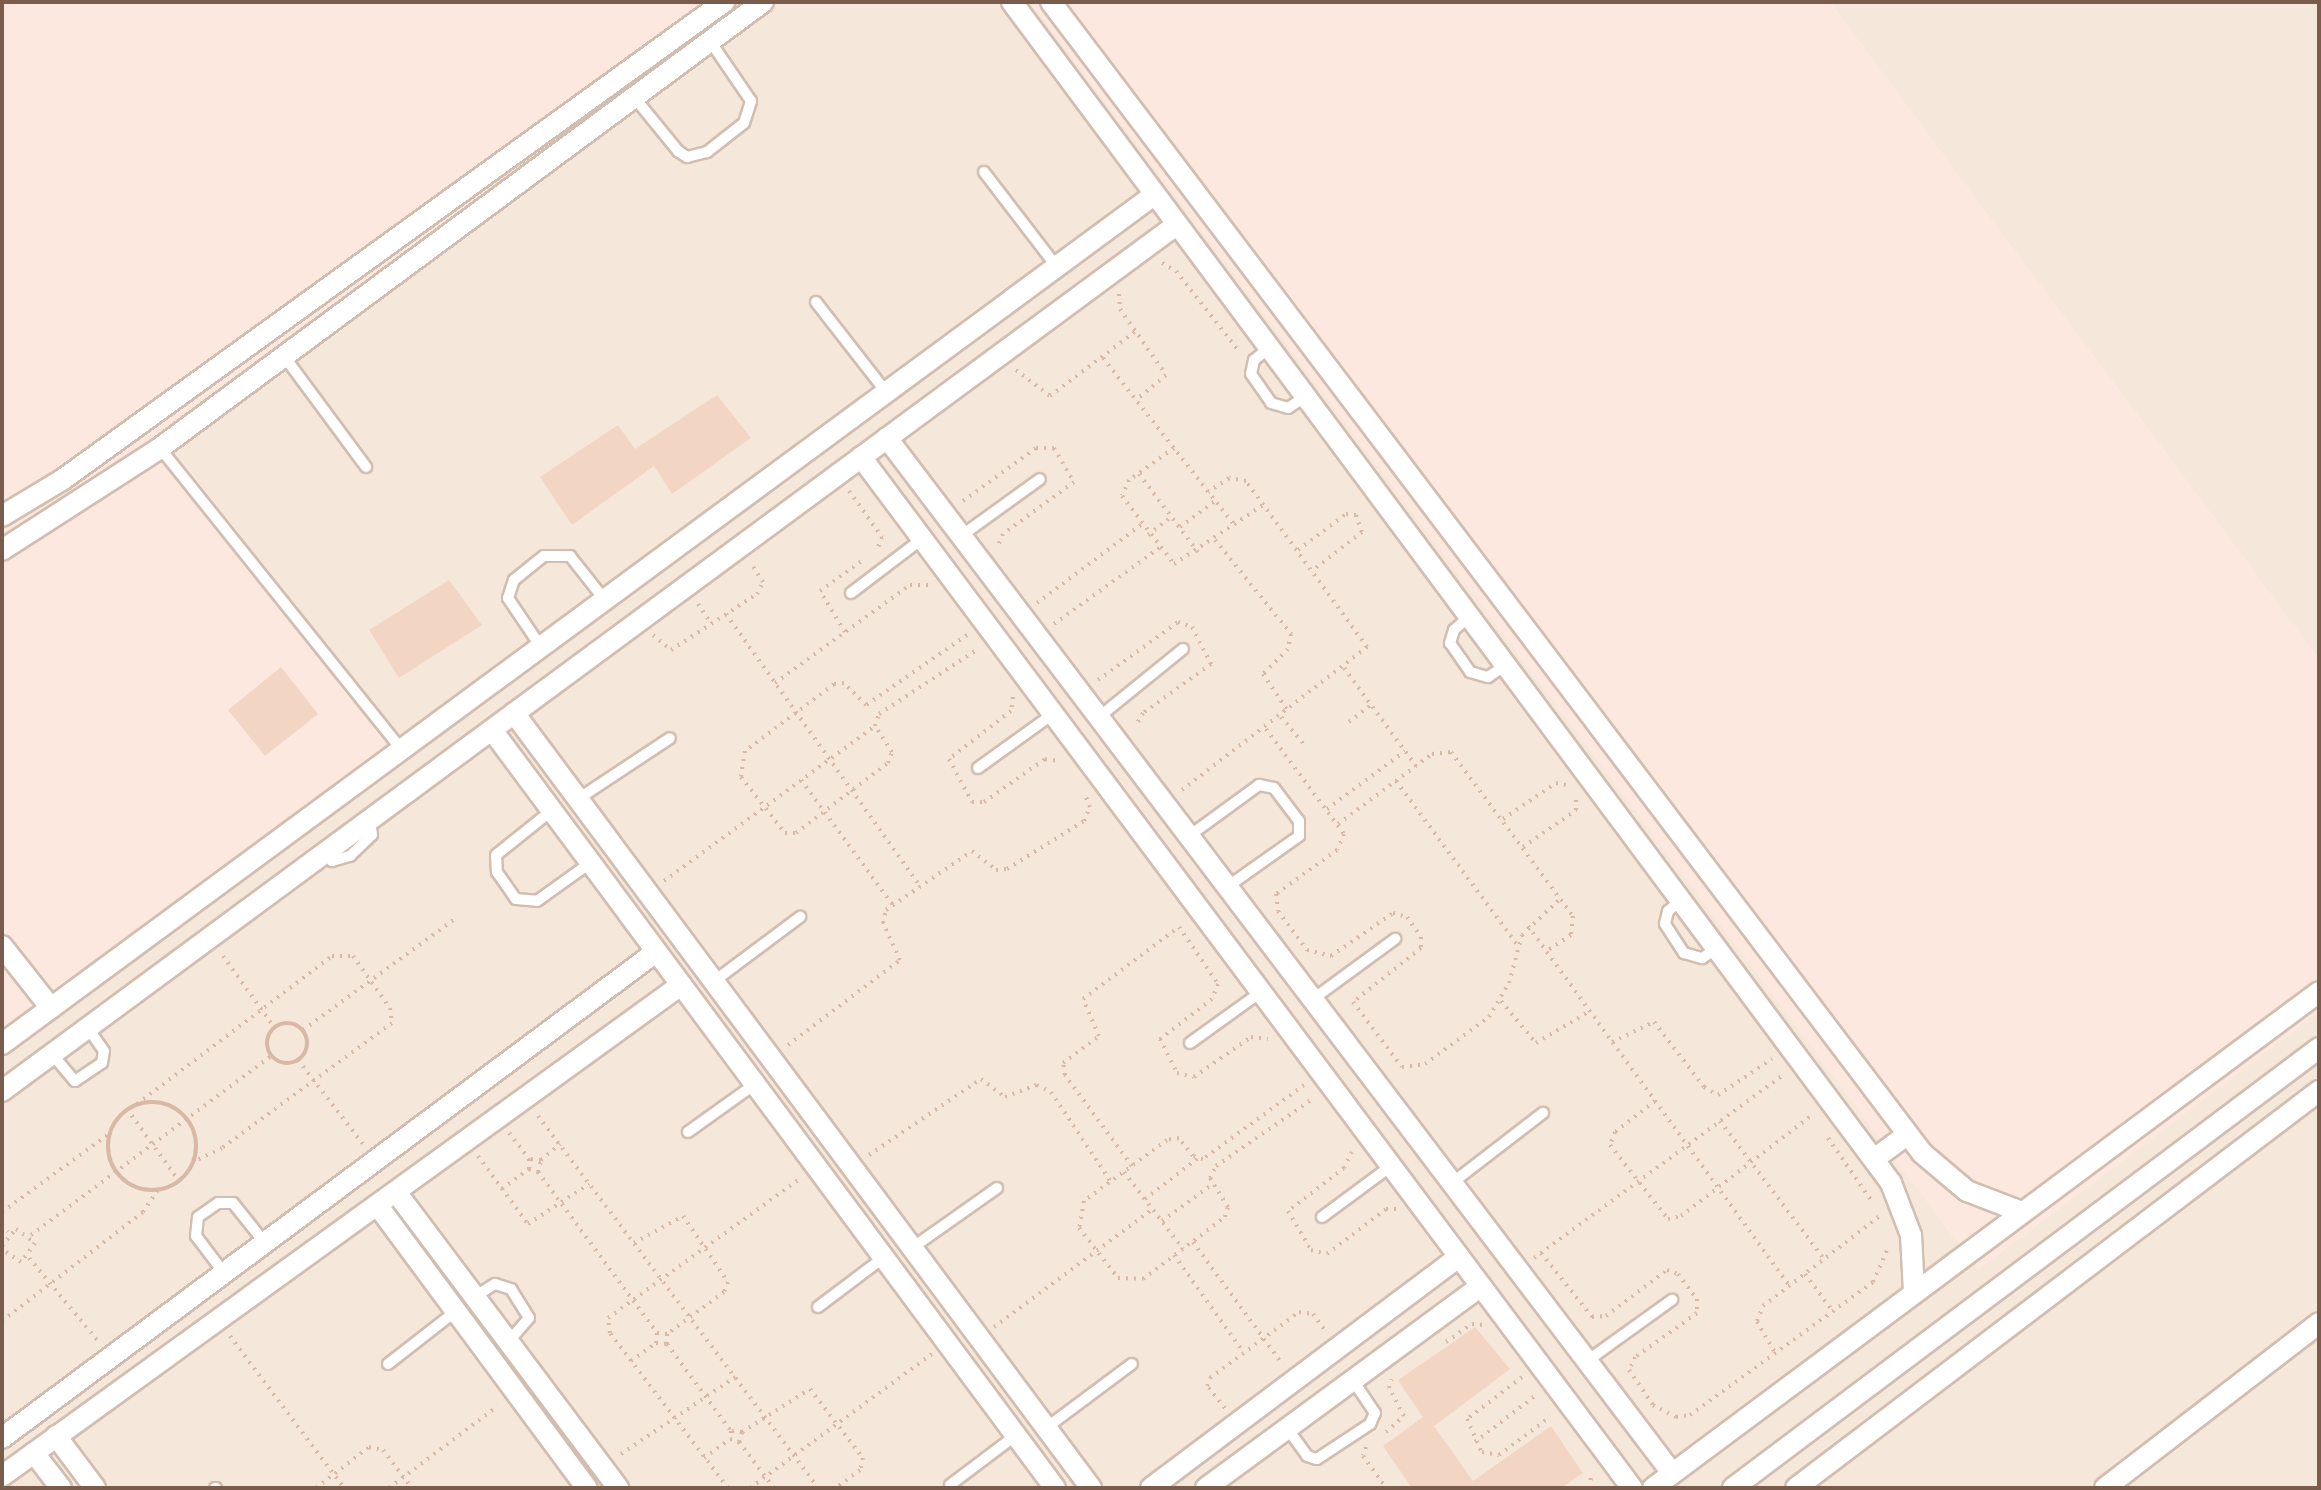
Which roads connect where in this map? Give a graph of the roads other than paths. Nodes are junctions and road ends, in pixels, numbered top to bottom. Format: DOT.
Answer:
graph roads {
  1 [pos="724,2"];
  2 [pos="763,2"];
  3 [pos="1012,2"];
  4 [pos="1051,2"];
  5 [pos="710,41"];
  6 [pos="634,97"];
  7 [pos="984,172"];
  8 [pos="481,177"];
  9 [pos="1154,195"];
  10 [pos="498,198"];
  11 [pos="1176,225"];
  12 [pos="1056,266"];
  13 [pos="816,302"];
  14 [pos="1269,348"];
  15 [pos="284,356"];
  16 [pos="886,392"];
  17 [pos="1305,397"];
  18 [pos="887,438"];
  19 [pos="160,448"];
  20 [pos="861,457"];
  21 [pos="366,467"];
  22 [pos="1040,479"];
  23 [pos="2,516"];
  24 [pos="1449,527"];
  25 [pos="961,536"];
  26 [pos="922,539"];
  27 [pos="2,550"];
  28 [pos="1420,550"];
  29 [pos="851,593"];
  30 [pos="604,599"];
  31 [pos="1470,616"];
  32 [pos="541,647"];
  33 [pos="1183,649"];
  34 [pos="1506,665"];
  35 [pos="514,713"];
  36 [pos="1053,714"];
  37 [pos="1099,717"];
  38 [pos="492,730"];
  39 [pos="670,738"];
  40 [pos="401,749"];
  41 [pos="978,768"];
  42 [pos="578,799"];
  43 [pos="551,811"];
  44 [pos="1189,836"];
  45 [pos="590,863"];
  46 [pos="1227,887"];
  47 [pos="1682,899"];
  48 [pos="800,917"];
  49 [pos="1395,939"];
  50 [pos="2,946"];
  51 [pos="1718,948"];
  52 [pos="656,952"];
  53 [pos="713,982"];
  54 [pos="681,985"];
  55 [pos="1261,992"];
  56 [pos="2319,992"];
  57 [pos="1313,999"];
  58 [pos="51,1008"];
  59 [pos="88,1028"];
  60 [pos="1190,1043"];
  61 [pos="2,1044"];
  62 [pos="2319,1048"];
  63 [pos="52,1054"];
  64 [pos="755,1084"];
  65 [pos="2,1091"];
  66 [pos="2319,1091"];
  67 [pos="1543,1113"];
  68 [pos="688,1132"];
  69 [pos="1908,1134"];
  70 [pos="1874,1159"];
  71 [pos="1391,1166"];
  72 [pos="1452,1183"];
  73 [pos="997,1188"];
  74 [pos="396,1192"];
  75 [pos="378,1206"];
  76 [pos="2022,1212"];
  77 [pos="1322,1217"];
  78 [pos="265,1243"];
  79 [pos="912,1248"];
  80 [pos="884,1257"];
  81 [pos="1459,1257"];
  82 [pos="224,1273"];
  83 [pos="1481,1286"];
  84 [pos="1914,1292"];
  85 [pos="474,1297"];
  86 [pos="1672,1300"];
  87 [pos="818,1307"];
  88 [pos="456,1311"];
  89 [pos="2319,1323"];
  90 [pos="508,1342"];
  91 [pos="1587,1361"];
  92 [pos="388,1364"];
  93 [pos="1132,1364"];
  94 [pos="1353,1380"];
  95 [pos="1046,1428"];
  96 [pos="1287,1428"];
  97 [pos="1016,1435"];
  98 [pos="56,1436"];
  99 [pos="2,1438"];
  100 [pos="34,1453"];
  101 [pos="1672,1473"];
  102 [pos="2,1476"];
  103 [pos="950,1485"];
  104 [pos="61,1488"];
  105 [pos="95,1488"];
  106 [pos="587,1488"];
  107 [pos="618,1488"];
  108 [pos="1055,1488"];
  109 [pos="1091,1488"];
  110 [pos="1151,1488"];
  111 [pos="1206,1488"];
  112 [pos="1632,1488"];
  113 [pos="1653,1488"];
  114 [pos="1733,1488"];
  115 [pos="1796,1488"];
  116 [pos="2105,1488"];
  1 -- 8 [label="street"];
  2 -- 5 [label="street"];
  3 -- 9 [label="street"];
  4 -- 24 [label="street"];
  5 -- 6 [label="street"];
  5 -- 6 [label="lane"];
  6 -- 10 [label="street"];
  7 -- 12 [label="lane"];
  8 -- 10 [label="street"];
  8 -- 23 [label="street"];
  9 -- 11 [label="street"];
  9 -- 12 [label="street"];
  10 -- 15 [label="street"];
  11 -- 14 [label="street"];
  11 -- 18 [label="street"];
  12 -- 16 [label="street"];
  13 -- 16 [label="lane"];
  14 -- 17 [label="street"];
  14 -- 17 [label="lane"];
  15 -- 19 [label="street"];
  15 -- 21 [label="lane"];
  16 -- 30 [label="street"];
  17 -- 28 [label="street"];
  18 -- 20 [label="street"];
  18 -- 25 [label="street"];
  19 -- 27 [label="street"];
  19 -- 40 [label="lane"];
  20 -- 26 [label="street"];
  20 -- 35 [label="street"];
  22 -- 25 [label="lane"];
  24 -- 28 [label="street"];
  24 -- 69 [label="street"];
  25 -- 37 [label="street"];
  26 -- 29 [label="lane"];
  26 -- 36 [label="street"];
  28 -- 31 [label="street"];
  30 -- 32 [label="street"];
  30 -- 32 [label="lane"];
  31 -- 34 [label="street"];
  31 -- 34 [label="lane"];
  32 -- 40 [label="street"];
  33 -- 37 [label="lane"];
  34 -- 47 [label="street"];
  35 -- 38 [label="street"];
  35 -- 42 [label="street"];
  36 -- 41 [label="lane"];
  36 -- 55 [label="street"];
  37 -- 44 [label="street"];
  38 -- 43 [label="street"];
  38 -- 59 [label="street"];
  39 -- 42 [label="lane"];
  40 -- 58 [label="street"];
  42 -- 53 [label="street"];
  43 -- 45 [label="street"];
  43 -- 45 [label="lane"];
  44 -- 46 [label="street"];
  44 -- 46 [label="lane"];
  45 -- 52 [label="street"];
  46 -- 57 [label="street"];
  47 -- 51 [label="street"];
  47 -- 51 [label="lane"];
  48 -- 53 [label="lane"];
  49 -- 57 [label="lane"];
  50 -- 58 [label="street"];
  51 -- 70 [label="street"];
  52 -- 54 [label="street"];
  52 -- 78 [label="street"];
  53 -- 79 [label="street"];
  54 -- 64 [label="street"];
  54 -- 74 [label="street"];
  55 -- 60 [label="lane"];
  55 -- 71 [label="street"];
  56 -- 76 [label="street"];
  57 -- 72 [label="street"];
  58 -- 61 [label="street"];
  59 -- 63 [label="street"];
  59 -- 63 [label="lane"];
  62 -- 114 [label="street"];
  63 -- 65 [label="street"];
  64 -- 68 [label="lane"];
  64 -- 80 [label="street"];
  66 -- 115 [label="street"];
  67 -- 72 [label="lane"];
  69 -- 70 [label="street"];
  69 -- 76 [label="street"];
  70 -- 84 [label="street"];
  71 -- 77 [label="lane"];
  71 -- 81 [label="street"];
  72 -- 91 [label="street"];
  73 -- 79 [label="lane"];
  74 -- 75 [label="street"];
  74 -- 85 [label="street"];
  75 -- 88 [label="street"];
  75 -- 98 [label="street"];
  76 -- 84 [label="street"];
  78 -- 82 [label="street"];
  78 -- 82 [label="lane"];
  79 -- 95 [label="street"];
  80 -- 87 [label="lane"];
  80 -- 97 [label="street"];
  81 -- 83 [label="street"];
  81 -- 110 [label="street"];
  82 -- 99 [label="street"];
  83 -- 94 [label="street"];
  83 -- 112 [label="street"];
  84 -- 101 [label="street"];
  85 -- 90 [label="street"];
  85 -- 90 [label="lane"];
  86 -- 91 [label="lane"];
  88 -- 92 [label="lane"];
  88 -- 106 [label="street"];
  89 -- 116 [label="street"];
  90 -- 107 [label="street"];
  91 -- 101 [label="street"];
  93 -- 95 [label="lane"];
  94 -- 96 [label="street"];
  94 -- 96 [label="lane"];
  95 -- 109 [label="street"];
  96 -- 111 [label="street"];
  97 -- 103 [label="lane"];
  97 -- 108 [label="street"];
  98 -- 100 [label="street"];
  98 -- 105 [label="street"];
  100 -- 102 [label="street"];
  100 -- 104 [label="street"];
  101 -- 113 [label="street"];
}
